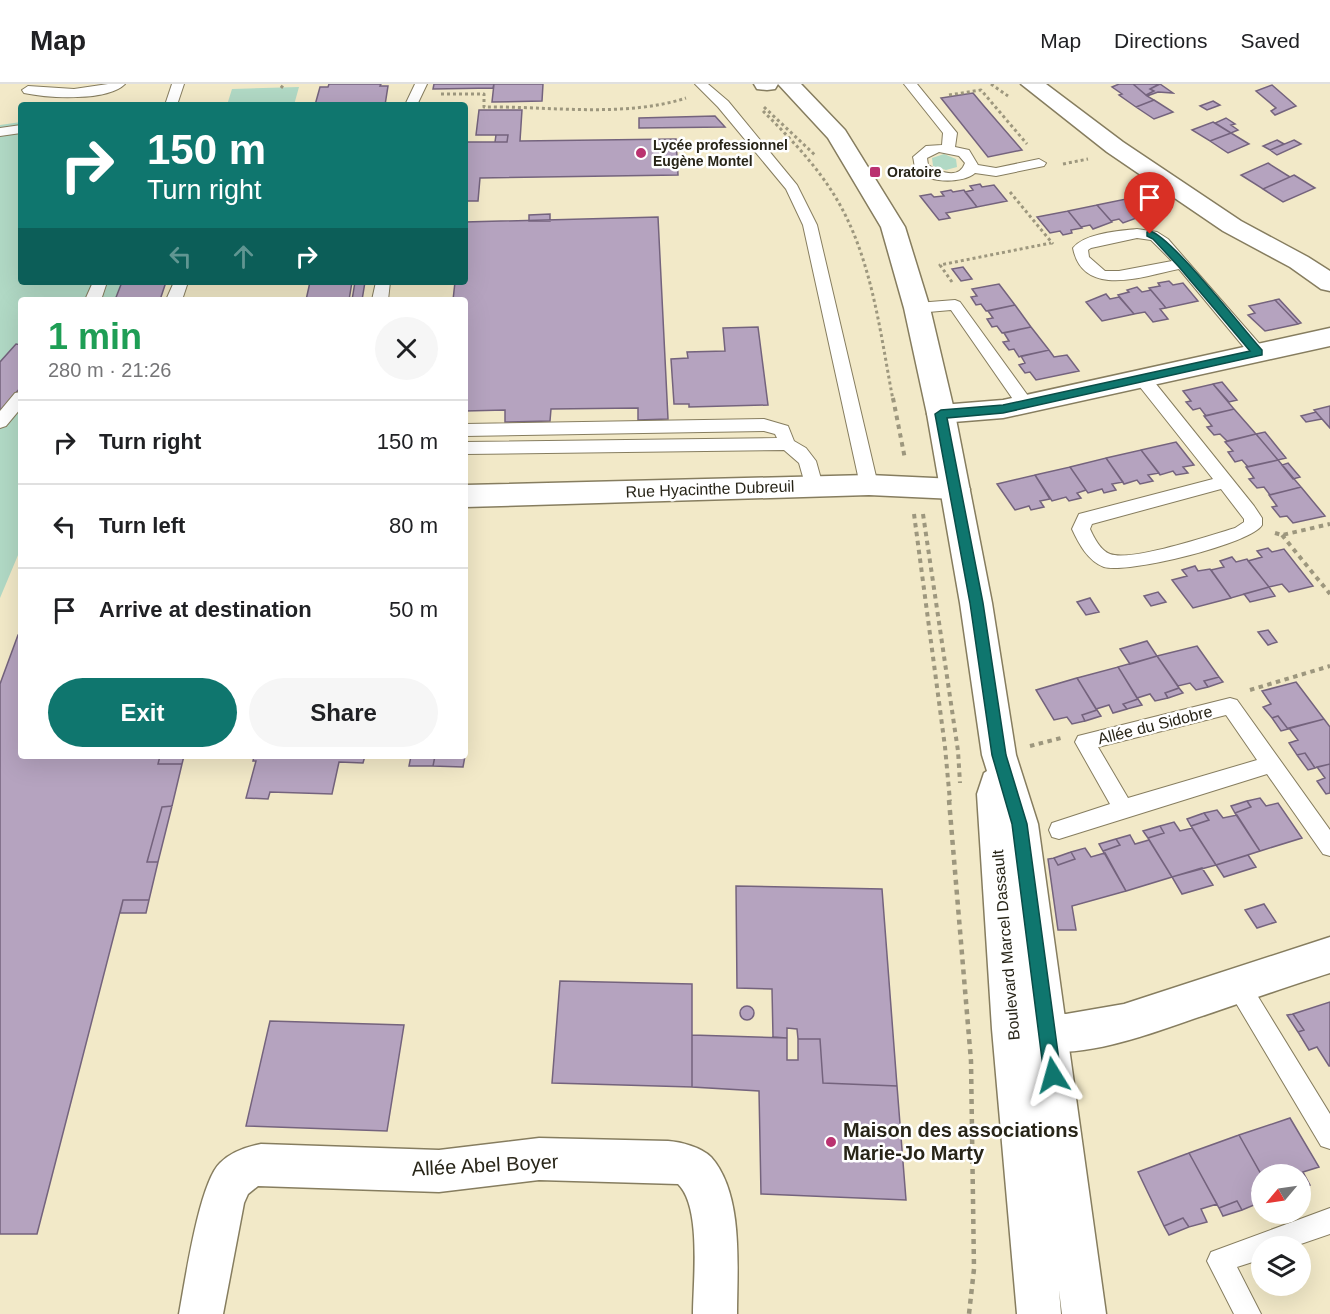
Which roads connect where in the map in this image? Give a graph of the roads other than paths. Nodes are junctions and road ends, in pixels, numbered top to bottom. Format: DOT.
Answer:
graph roads {
  1 [pos="119,84"];
  2 [pos="178,84"];
  3 [pos="789,84"];
  4 [pos="910,84"];
  5 [pos="1011,84"];
  6 [pos="1032,84"];
  7 [pos="705,88"];
  8 [pos="28,90"];
  9 [pos="765,92"];
  10 [pos="172,102"];
  11 [pos="18,129"];
  12 [pos="0,132"];
  13 [pos="1115,147"];
  14 [pos="948,148"];
  15 [pos="850,159"];
  16 [pos="1039,164"];
  17 [pos="971,168"];
  18 [pos="1232,226"];
  19 [pos="1182,264"];
  20 [pos="1330,283"];
  21 [pos="1330,302"];
  22 [pos="917,308"];
  23 [pos="1330,337"];
  24 [pos="1258,353"];
  25 [pos="1142,378"];
  26 [pos="18,401"];
  27 [pos="1025,404"];
  28 [pos="941,414"];
  29 [pos="0,422"];
  30 [pos="468,430"];
  31 [pos="787,444"];
  32 [pos="468,448"];
  33 [pos="1224,482"];
  34 [pos="869,485"];
  35 [pos="813,487"];
  36 [pos="955,489"];
  37 [pos="468,496"];
  38 [pos="1271,764"];
  39 [pos="1123,809"];
  40 [pos="1059,830"];
  41 [pos="1330,847"];
  42 [pos="1330,955"];
  43 [pos="1238,985"];
  44 [pos="1029,1030"];
  45 [pos="1330,1137"];
  46 [pos="1330,1221"];
  47 [pos="201,1314"];
  48 [pos="715,1314"];
  49 [pos="1039,1314"];
  50 [pos="1084,1314"];
  51 [pos="1248,1314"];
  1 -- 8 [label="lane"];
  2 -- 10 [label="lane"];
  3 -- 15 [label="street, Boulevard Marcel Dassault"];
  4 -- 14 [label="lane"];
  5 -- 13 [label="street"];
  6 -- 13 [label="street"];
  7 -- 34 [label="lane"];
  9 -- 15 [label="street, Boulevard Marcel Dassault"];
  11 -- 12 [label="lane"];
  13 -- 18 [label="street"];
  14 -- 17 [label="lane"];
  14 -- 17 [label="lane"];
  15 -- 22 [label="street, Boulevard Marcel Dassault"];
  16 -- 17 [label="lane"];
  18 -- 20 [label="street"];
  18 -- 21 [label="street"];
  19 -- 19 [label="lane"];
  19 -- 24 [label="lane"];
  22 -- 27 [label="lane"];
  22 -- 28 [label="street, Boulevard Marcel Dassault"];
  23 -- 24 [label="street"];
  24 -- 25 [label="street"];
  25 -- 27 [label="street"];
  25 -- 33 [label="lane"];
  26 -- 29 [label="lane"];
  27 -- 28 [label="street"];
  28 -- 36 [label="street, Boulevard Marcel Dassault"];
  30 -- 31 [label="lane"];
  31 -- 32 [label="lane"];
  31 -- 35 [label="lane"];
  33 -- 33 [label="lane"];
  34 -- 35 [label="street, Rue Hyacinthe Dubreuil"];
  34 -- 36 [label="street, Rue Hyacinthe Dubreuil"];
  35 -- 37 [label="street, Rue Hyacinthe Dubreuil"];
  36 -- 44 [label="street, Boulevard Marcel Dassault"];
  38 -- 39 [label="lane"];
  38 -- 39 [label="lane, Allée du Sidobre"];
  38 -- 41 [label="lane, Allée du Sidobre"];
  39 -- 40 [label="lane"];
  42 -- 43 [label="street"];
  43 -- 44 [label="street"];
  43 -- 45 [label="lane"];
  44 -- 49 [label="street, Boulevard Marcel Dassault"];
  44 -- 50 [label="street, Boulevard Marcel Dassault"];
  46 -- 51 [label="lane"];
  47 -- 48 [label="street, Allée Abel Boyer"];
}
